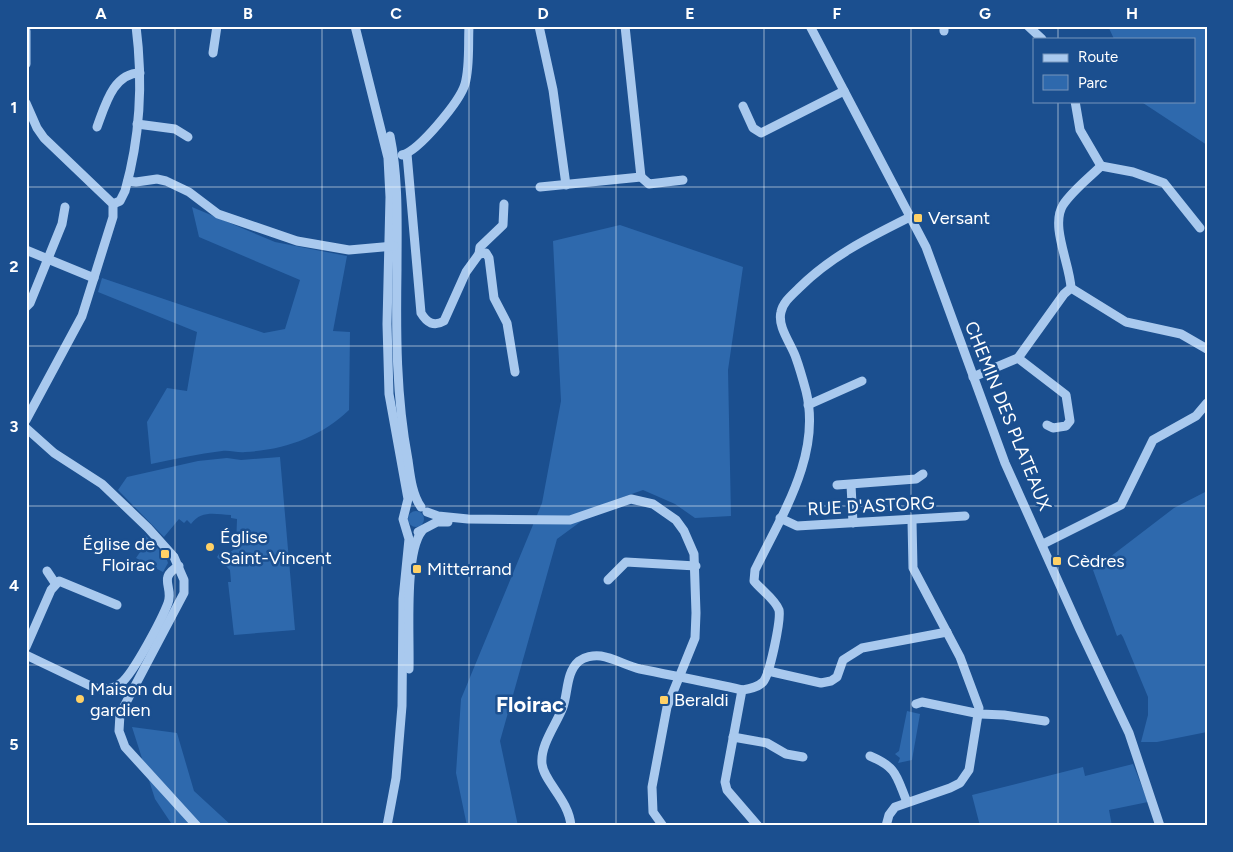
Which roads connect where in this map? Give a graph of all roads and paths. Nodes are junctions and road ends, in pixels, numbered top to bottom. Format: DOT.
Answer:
graph roads {
  1 [pos="136,26"];
  2 [pos="217,26"];
  3 [pos="355,26"];
  4 [pos="469,26"];
  5 [pos="539,26"];
  6 [pos="624,26"];
  7 [pos="810,26"];
  8 [pos="1028,26"];
  9 [pos="26,31"];
  10 [pos="1041,38"];
  11 [pos="213,53"];
  12 [pos="26,64"];
  13 [pos="140,73"];
  14 [pos="844,92"];
  15 [pos="26,102"];
  16 [pos="1075,102"];
  17 [pos="742,106"];
  18 [pos="137,124"];
  19 [pos="97,127"];
  20 [pos="188,137"];
  21 [pos="407,154"];
  22 [pos="391,158"];
  23 [pos="1101,166"];
  24 [pos="641,178"];
  25 [pos="683,180"];
  26 [pos="128,181"];
  27 [pos="566,185"];
  28 [pos="540,187"];
  29 [pos="113,204"];
  30 [pos="504,204"];
  31 [pos="65,207"];
  32 [pos="910,217"];
  33 [pos="1200,228"];
  34 [pos="393,246"];
  35 [pos="26,250"];
  36 [pos="479,254"];
  37 [pos="48,259"];
  38 [pos="94,278"];
  39 [pos="1071,288"];
  40 [pos="26,307"];
  41 [pos="1207,350"];
  42 [pos="1018,358"];
  43 [pos="515,372"];
  44 [pos="973,377"];
  45 [pos="862,381"];
  46 [pos="1207,402"];
  47 [pos="808,405"];
  48 [pos="1201,412"];
  49 [pos="26,420"];
  50 [pos="1207,420"];
  51 [pos="1046,425"];
  52 [pos="26,428"];
  53 [pos="923,474"];
  54 [pos="837,485"];
  55 [pos="851,485"];
  56 [pos="424,510"];
  57 [pos="406,511"];
  58 [pos="965,516"];
  59 [pos="780,518"];
  60 [pos="468,519"];
  61 [pos="912,521"];
  62 [pos="853,523"];
  63 [pos="406,527"];
  64 [pos="424,529"];
  65 [pos="1043,544"];
  66 [pos="179,566"];
  67 [pos="696,566"];
  68 [pos="47,571"];
  69 [pos="608,580"];
  70 [pos="55,583"];
  71 [pos="117,605"];
  72 [pos="947,632"];
  73 [pos="26,647"];
  74 [pos="26,655"];
  75 [pos="768,671"];
  76 [pos="679,676"];
  77 [pos="742,690"];
  78 [pos="916,704"];
  79 [pos="980,714"];
  80 [pos="1045,721"];
  81 [pos="733,737"];
  82 [pos="870,756"];
  83 [pos="803,757"];
  84 [pos="906,802"];
  85 [pos="197,826"];
  86 [pos="387,826"];
  87 [pos="393,826"];
  88 [pos="570,826"];
  89 [pos="663,826"];
  90 [pos="758,826"];
  91 [pos="886,826"];
  92 [pos="1160,826"];
  1 -- 13 [label="street"];
  2 -- 11 [label="street"];
  3 -- 22 [label="street"];
  4 -- 21 [label="street"];
  5 -- 27 [label="street"];
  6 -- 24 [label="street"];
  7 -- 14 [label="street, CHEMIN DES PLATEAUX"];
  8 -- 10 [label="street"];
  9 -- 12 [label="street"];
  13 -- 18 [label="street"];
  13 -- 19 [label="street"];
  14 -- 17 [label="street"];
  14 -- 32 [label="street, CHEMIN DES PLATEAUX"];
  15 -- 29 [label="street"];
  16 -- 23 [label="street"];
  18 -- 20 [label="street"];
  18 -- 26 [label="street"];
  21 -- 22 [label="street"];
  21 -- 36 [label="street"];
  22 -- 34 [label="street"];
  23 -- 33 [label="street"];
  23 -- 39 [label="street"];
  24 -- 25 [label="street"];
  24 -- 27 [label="street"];
  26 -- 29 [label="street"];
  26 -- 34 [label="street"];
  27 -- 28 [label="street"];
  29 -- 38 [label="street"];
  30 -- 36 [label="street"];
  31 -- 37 [label="street"];
  32 -- 44 [label="street, CHEMIN DES PLATEAUX"];
  32 -- 47 [label="street"];
  34 -- 56 [label="street"];
  34 -- 57 [label="street"];
  35 -- 37 [label="street"];
  36 -- 43 [label="street"];
  37 -- 38 [label="street"];
  37 -- 40 [label="street"];
  38 -- 49 [label="street"];
  39 -- 41 [label="street"];
  39 -- 42 [label="street"];
  42 -- 44 [label="street"];
  42 -- 51 [label="street"];
  44 -- 65 [label="street, CHEMIN DES PLATEAUX"];
  45 -- 47 [label="street"];
  46 -- 48 [label="street"];
  47 -- 59 [label="street"];
  48 -- 50 [label="street"];
  48 -- 65 [label="street"];
  52 -- 66 [label="street"];
  53 -- 55 [label="street"];
  54 -- 55 [label="street"];
  55 -- 62 [label="street"];
  56 -- 57 [label="street"];
  56 -- 60 [label="street"];
  56 -- 64 [label="street"];
  57 -- 63 [label="street"];
  58 -- 61 [label="street, RUE D'ASTORG"];
  59 -- 62 [label="street, RUE D'ASTORG"];
  59 -- 75 [label="street"];
  60 -- 64 [label="street"];
  60 -- 67 [label="street"];
  61 -- 62 [label="street, RUE D'ASTORG"];
  61 -- 72 [label="street"];
  63 -- 64 [label="street"];
  63 -- 86 [label="street"];
  64 -- 87 [label="street"];
  65 -- 92 [label="street, CHEMIN DES PLATEAUX"];
  66 -- 74 [label="street"];
  66 -- 85 [label="street"];
  67 -- 69 [label="street"];
  67 -- 76 [label="street"];
  68 -- 70 [label="street"];
  70 -- 71 [label="street"];
  70 -- 73 [label="street"];
  72 -- 75 [label="street"];
  72 -- 79 [label="street"];
  75 -- 77 [label="street"];
  76 -- 77 [label="street"];
  76 -- 88 [label="street"];
  76 -- 89 [label="street"];
  77 -- 81 [label="street"];
  78 -- 79 [label="street"];
  79 -- 80 [label="street"];
  79 -- 84 [label="street"];
  81 -- 83 [label="street"];
  81 -- 90 [label="street"];
  82 -- 84 [label="street"];
  84 -- 91 [label="street"];
}
